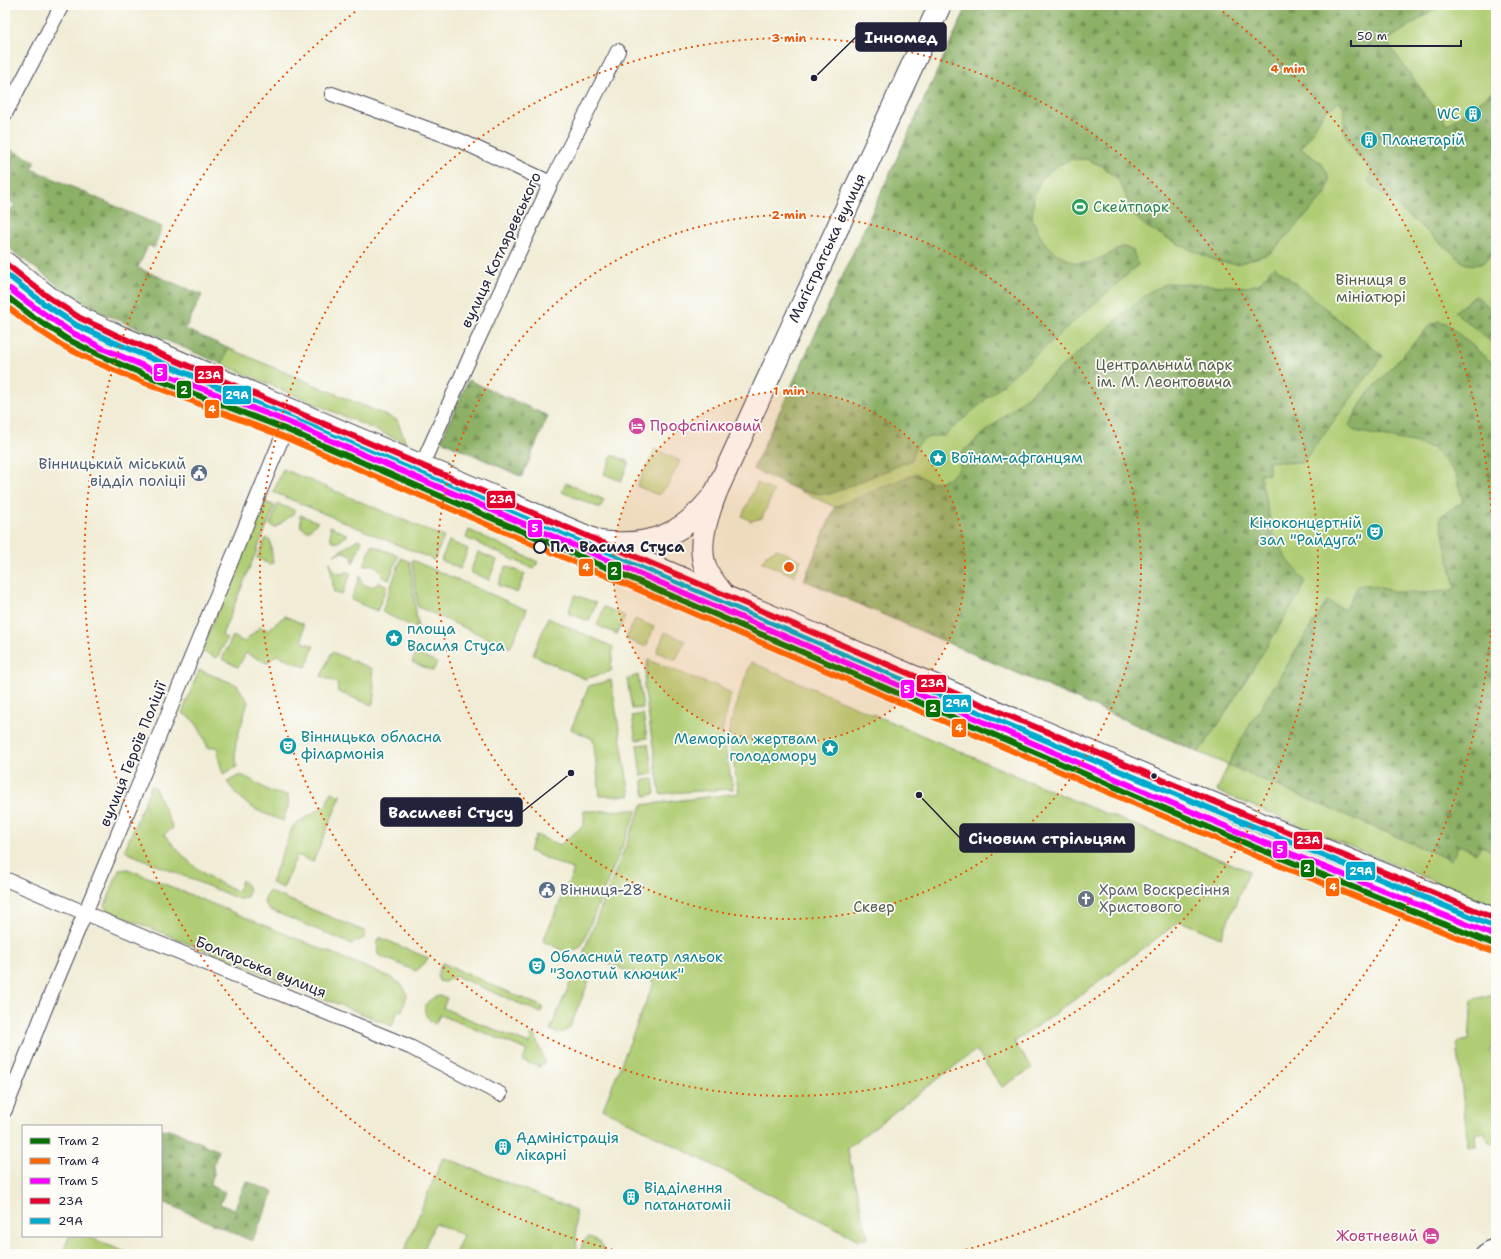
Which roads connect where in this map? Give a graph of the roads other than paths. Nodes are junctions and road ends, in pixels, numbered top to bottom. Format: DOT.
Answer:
graph roads {
  1 [pos="62,5"];
  2 [pos="940,5"];
  3 [pos="618,51"];
  4 [pos="332,94"];
  5 [pos="5,114"];
  6 [pos="551,183"];
  7 [pos="5,263"];
  8 [pos="293,410"];
  9 [pos="422,467"];
  10 [pos="716,492"];
  11 [pos="599,542"];
  12 [pos="724,596"];
  13 [pos="5,879"];
  14 [pos="85,913"];
  15 [pos="1496,919"];
  16 [pos="500,1094"];
  17 [pos="5,1110"];
  18 [pos="1496,1248"];
  19 [pos="1486,1254"];
  1 -- 5 [label="street"];
  2 -- 10 [label="main road, Магістратська вулиця"];
  3 -- 6 [label="street, вулиця Котляревського"];
  4 -- 6 [label="street"];
  6 -- 9 [label="street, вулиця Котляревського"];
  7 -- 8 [label="main road"];
  8 -- 9 [label="main road"];
  8 -- 14 [label="street, вулиця Героїв Поліції"];
  9 -- 11 [label="main road"];
  10 -- 11 [label="main road"];
  10 -- 12 [label="main road"];
  11 -- 12 [label="main road"];
  12 -- 15 [label="main road"];
  13 -- 14 [label="street, Болгарська вулиця"];
  14 -- 16 [label="street, Болгарська вулиця"];
  14 -- 17 [label="street, вулиця Героїв Поліції"];
  18 -- 19 [label="main road"];
}
